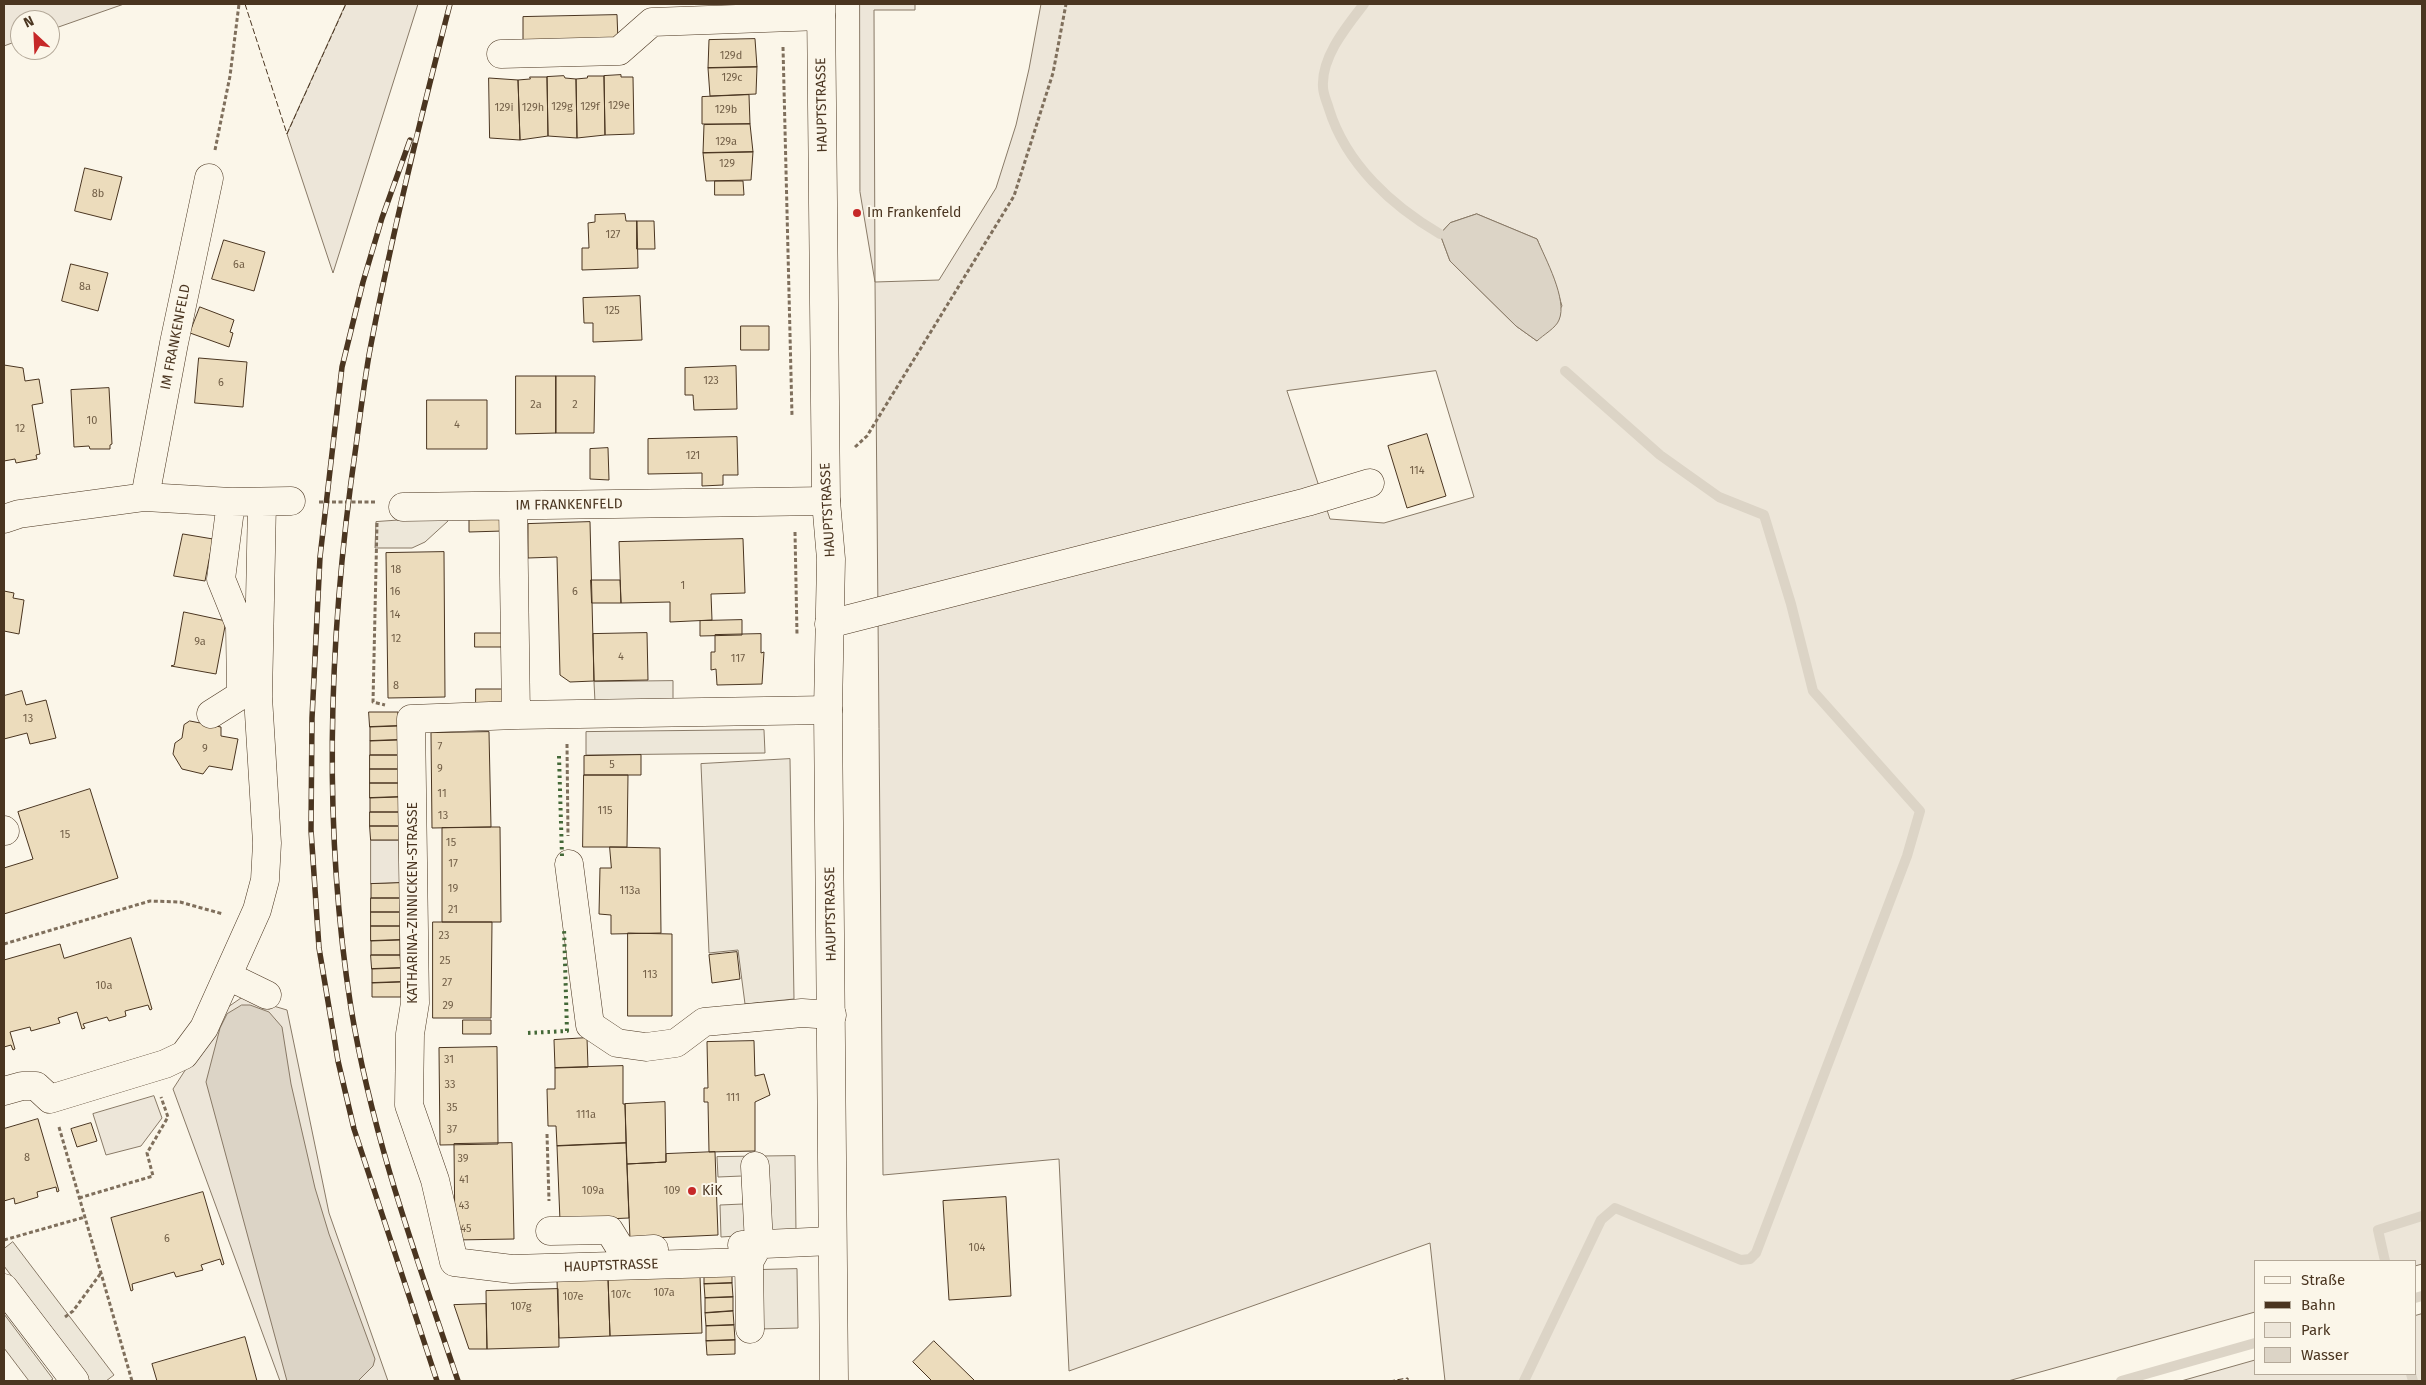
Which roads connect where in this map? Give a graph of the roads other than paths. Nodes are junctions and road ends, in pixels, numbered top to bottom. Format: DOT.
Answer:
graph roads {
  1 [pos="821,10"];
  2 [pos="501,54"];
  3 [pos="209,178"];
  4 [pos="1370,483"];
  5 [pos="826,488"];
  6 [pos="145,497"];
  7 [pos="291,501"];
  8 [pos="231,502"];
  9 [pos="262,503"];
  10 [pos="513,506"];
  11 [pos="403,507"];
  12 [pos="4,519"];
  13 [pos="829,624"];
  14 [pos="828,710"];
  15 [pos="212,714"];
  16 [pos="516,715"];
  17 [pos="569,864"];
  18 [pos="228,976"];
  19 [pos="267,995"];
  20 [pos="832,1015"];
  21 [pos="4,1092"];
  22 [pos="755,1166"];
  23 [pos="550,1231"];
  24 [pos="832,1240"];
  25 [pos="754,1253"];
  26 [pos="454,1262"];
  27 [pos="4,1288"];
  28 [pos="750,1329"];
  29 [pos="75,1381"];
  30 [pos="834,1381"];
  1 -- 2 [label="street"];
  1 -- 5 [label="street, HAUPTSTRASSE"];
  3 -- 6 [label="street, IM FRANKENFELD"];
  4 -- 13 [label="street"];
  5 -- 10 [label="street, IM FRANKENFELD"];
  5 -- 13 [label="street, HAUPTSTRASSE"];
  6 -- 8 [label="street"];
  6 -- 12 [label="street"];
  7 -- 9 [label="street"];
  8 -- 9 [label="street"];
  8 -- 15 [label="street"];
  9 -- 18 [label="street"];
  10 -- 11 [label="street, IM FRANKENFELD"];
  10 -- 16 [label="street"];
  13 -- 14 [label="street, HAUPTSTRASSE"];
  14 -- 16 [label="street"];
  14 -- 20 [label="street, HAUPTSTRASSE"];
  16 -- 26 [label="street, KATHARINA-ZINNICKEN-STRASSE"];
  17 -- 20 [label="street"];
  18 -- 19 [label="street"];
  18 -- 21 [label="street"];
  20 -- 24 [label="street, HAUPTSTRASSE"];
  22 -- 25 [label="street"];
  23 -- 25 [label="street, HAUPTSTRASSE"];
  24 -- 25 [label="street, HAUPTSTRASSE"];
  24 -- 30 [label="street, HAUPTSTRASSE"];
  25 -- 26 [label="street, HAUPTSTRASSE"];
  25 -- 28 [label="street"];
  27 -- 29 [label="street"];
}
